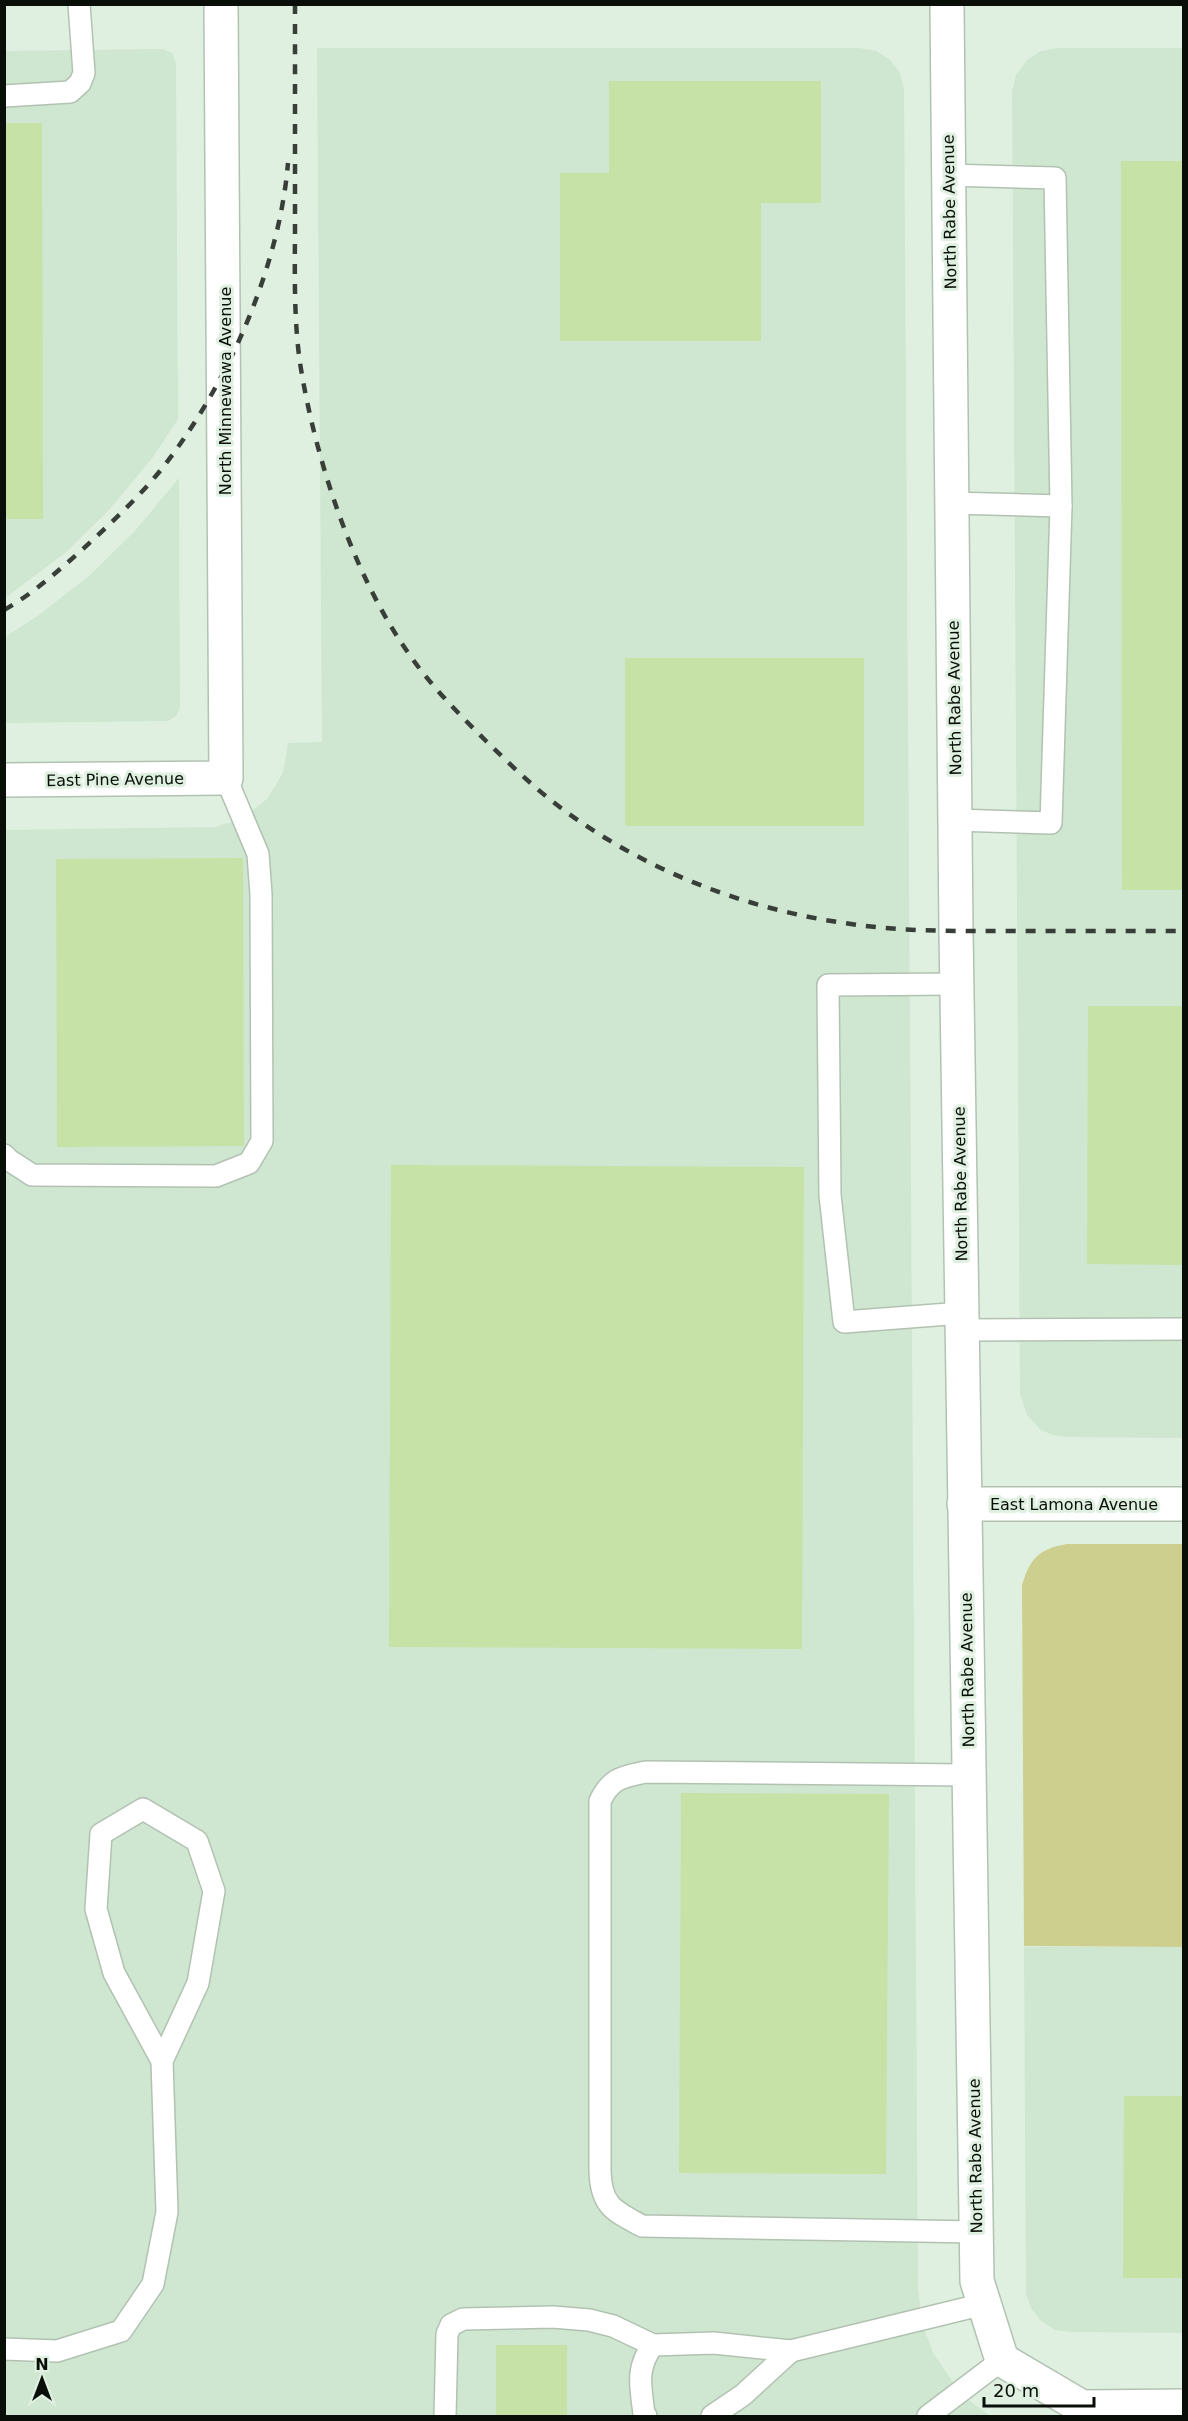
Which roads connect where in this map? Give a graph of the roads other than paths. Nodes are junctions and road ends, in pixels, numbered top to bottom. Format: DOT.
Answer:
graph roads {
  1 [pos="79,4"];
  2 [pos="221,4"];
  3 [pos="947,4"];
  4 [pos="4,96"];
  5 [pos="949,175"];
  6 [pos="952,503"];
  7 [pos="1061,506"];
  8 [pos="226,777"];
  9 [pos="4,780"];
  10 [pos="955,820"];
  11 [pos="957,984"];
  12 [pos="4,1155"];
  13 [pos="962,1322"];
  14 [pos="1184,1329"];
  15 [pos="964,1504"];
  16 [pos="1184,1504"];
  17 [pos="969,1776"];
  18 [pos="162,2061"];
  19 [pos="976,2232"];
  20 [pos="984,2304"];
  21 [pos="653,2345"];
  22 [pos="4,2349"];
  23 [pos="791,2351"];
  24 [pos="1002,2360"];
  25 [pos="1184,2406"];
  26 [pos="445,2416"];
  27 [pos="646,2416"];
  28 [pos="712,2416"];
  29 [pos="928,2416"];
  1 -- 4 [label="lane"];
  2 -- 8 [label="street, North Minnewawa Avenue"];
  3 -- 5 [label="street, North Rabe Avenue"];
  5 -- 6 [label="street, North Rabe Avenue"];
  5 -- 7 [label="lane"];
  6 -- 7 [label="lane"];
  6 -- 10 [label="street, North Rabe Avenue"];
  7 -- 10 [label="lane"];
  8 -- 9 [label="street, East Pine Avenue"];
  8 -- 12 [label="lane"];
  10 -- 11 [label="street, North Rabe Avenue"];
  11 -- 13 [label="street, North Rabe Avenue"];
  11 -- 13 [label="lane"];
  13 -- 14 [label="lane"];
  13 -- 15 [label="street, North Rabe Avenue"];
  15 -- 16 [label="street, East Lamona Avenue"];
  15 -- 17 [label="street, North Rabe Avenue"];
  17 -- 19 [label="street, North Rabe Avenue"];
  17 -- 19 [label="lane"];
  18 -- 18 [label="lane"];
  18 -- 22 [label="lane"];
  19 -- 20 [label="street, North Rabe Avenue"];
  20 -- 23 [label="lane"];
  20 -- 24 [label="street, North Rabe Avenue"];
  21 -- 23 [label="lane"];
  21 -- 26 [label="lane"];
  21 -- 27 [label="lane"];
  23 -- 28 [label="lane"];
  24 -- 25 [label="street"];
  24 -- 29 [label="lane"];
}
